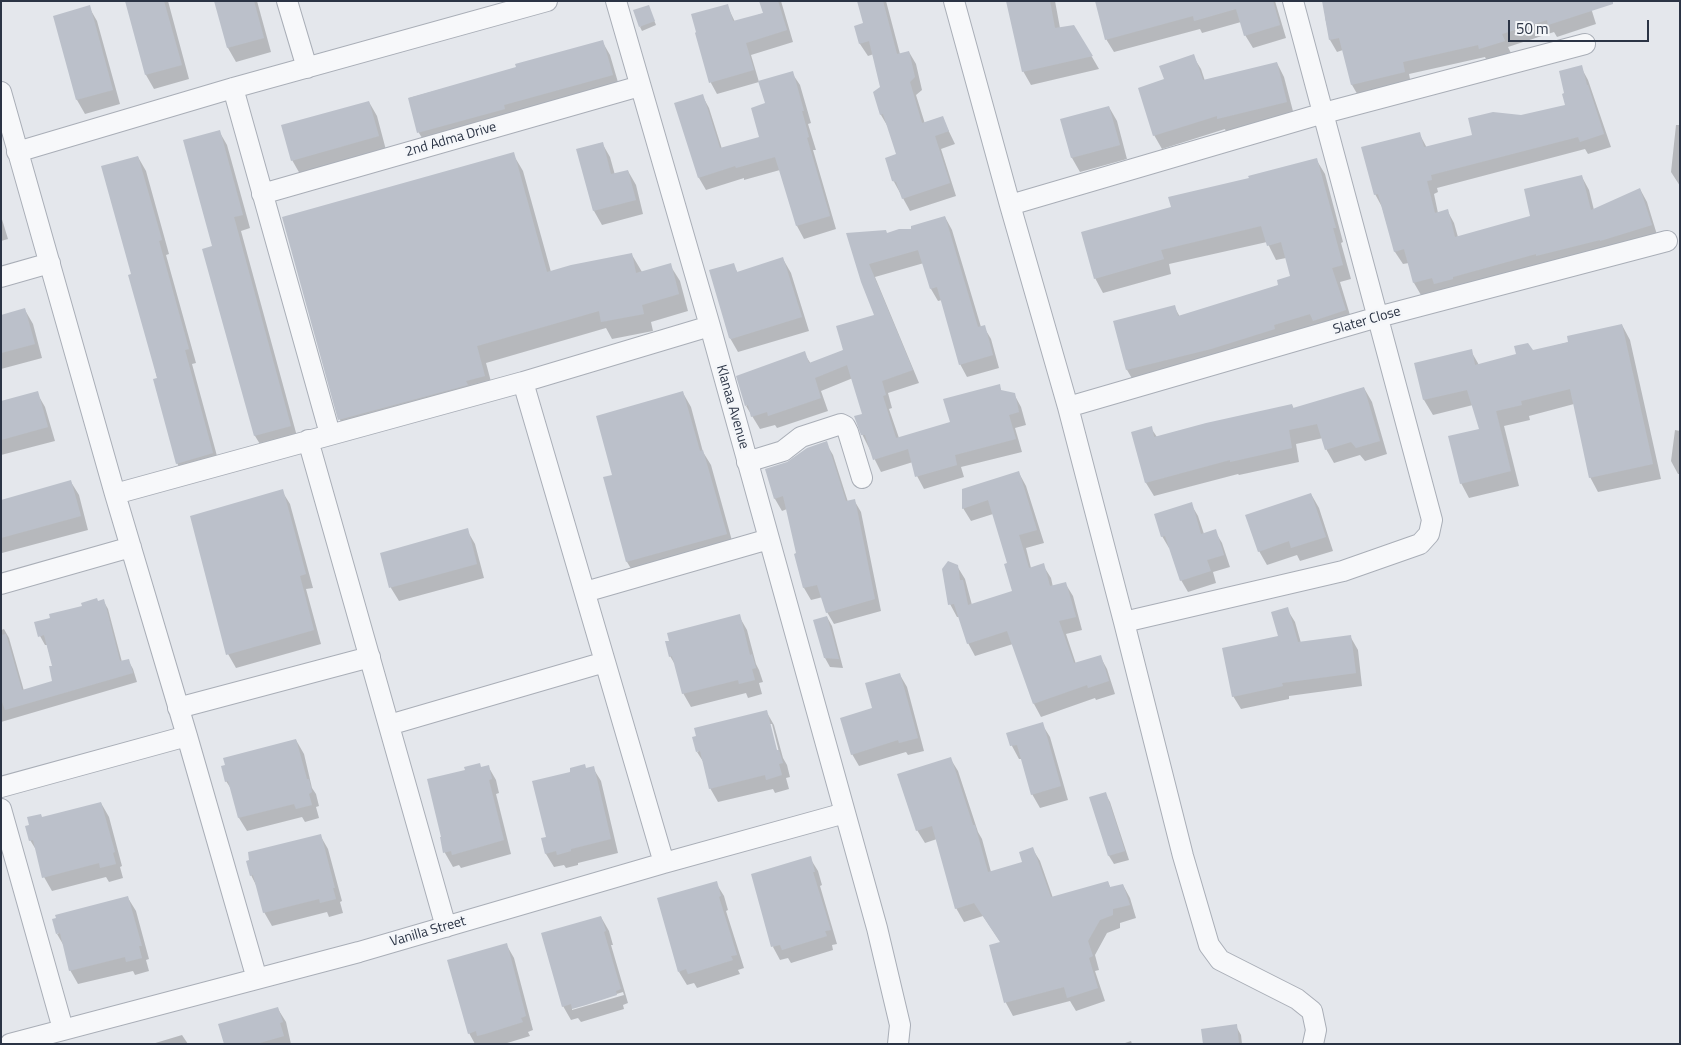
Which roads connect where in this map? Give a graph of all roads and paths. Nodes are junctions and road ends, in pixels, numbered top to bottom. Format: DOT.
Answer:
graph roads {
  1 [pos="287,1"];
  2 [pos="547,1"];
  3 [pos="616,1"];
  4 [pos="954,1"];
  5 [pos="1293,1"];
  6 [pos="1585,44"];
  7 [pos="307,68"];
  8 [pos="640,86"];
  9 [pos="233,88"];
  10 [pos="1,92"];
  11 [pos="1324,113"];
  12 [pos="17,152"];
  13 [pos="262,194"];
  14 [pos="1010,205"];
  15 [pos="1667,240"];
  16 [pos="50,263"];
  17 [pos="1,277"];
  18 [pos="1378,317"];
  19 [pos="710,326"];
  20 [pos="523,382"];
  21 [pos="1068,407"];
  22 [pos="330,434"];
  23 [pos="308,440"];
  24 [pos="747,462"];
  25 [pos="862,478"];
  26 [pos="115,494"];
  27 [pos="769,539"];
  28 [pos="131,546"];
  29 [pos="1,584"];
  30 [pos="585,592"];
  31 [pos="1124,622"];
  32 [pos="370,657"];
  33 [pos="605,662"];
  34 [pos="178,708"];
  35 [pos="389,725"];
  36 [pos="187,736"];
  37 [pos="1,787"];
  38 [pos="1,809"];
  39 [pos="845,813"];
  40 [pos="664,863"];
  41 [pos="446,926"];
  42 [pos="257,979"];
  43 [pos="63,1029"];
  44 [pos="10,1044"];
  45 [pos="898,1044"];
  46 [pos="1313,1044"];
  1 -- 7 [label="street"];
  2 -- 7 [label="street"];
  3 -- 8 [label="street, Klanaa Avenue"];
  4 -- 14 [label="street"];
  5 -- 11 [label="street"];
  6 -- 11 [label="street"];
  7 -- 9 [label="street"];
  8 -- 13 [label="street, 2nd Adma Drive"];
  8 -- 19 [label="street, Klanaa Avenue"];
  9 -- 12 [label="street"];
  9 -- 13 [label="street"];
  10 -- 12 [label="street"];
  11 -- 14 [label="street"];
  11 -- 18 [label="street"];
  12 -- 16 [label="street"];
  13 -- 22 [label="street"];
  14 -- 21 [label="street"];
  15 -- 18 [label="street, Slater Close"];
  16 -- 17 [label="street"];
  16 -- 26 [label="street"];
  18 -- 21 [label="street, Slater Close"];
  18 -- 31 [label="street"];
  19 -- 20 [label="street"];
  19 -- 24 [label="street, Klanaa Avenue"];
  20 -- 22 [label="street"];
  20 -- 30 [label="street"];
  21 -- 31 [label="street"];
  22 -- 23 [label="street"];
  23 -- 26 [label="street"];
  23 -- 32 [label="street"];
  24 -- 25 [label="street"];
  24 -- 27 [label="street, Klanaa Avenue"];
  26 -- 28 [label="street"];
  27 -- 30 [label="street"];
  27 -- 39 [label="street, Klanaa Avenue"];
  28 -- 29 [label="street"];
  28 -- 34 [label="street"];
  30 -- 33 [label="street"];
  31 -- 46 [label="street"];
  32 -- 34 [label="street"];
  32 -- 35 [label="street"];
  33 -- 35 [label="street"];
  33 -- 40 [label="street"];
  34 -- 36 [label="street"];
  35 -- 41 [label="street"];
  36 -- 37 [label="street"];
  36 -- 42 [label="street"];
  38 -- 43 [label="street"];
  39 -- 40 [label="street, Vanilla Street"];
  39 -- 45 [label="street, Klanaa Avenue"];
  40 -- 41 [label="street, Vanilla Street"];
  41 -- 42 [label="street, Vanilla Street"];
  42 -- 43 [label="street, Vanilla Street"];
  43 -- 44 [label="street, Vanilla Street"];
}
